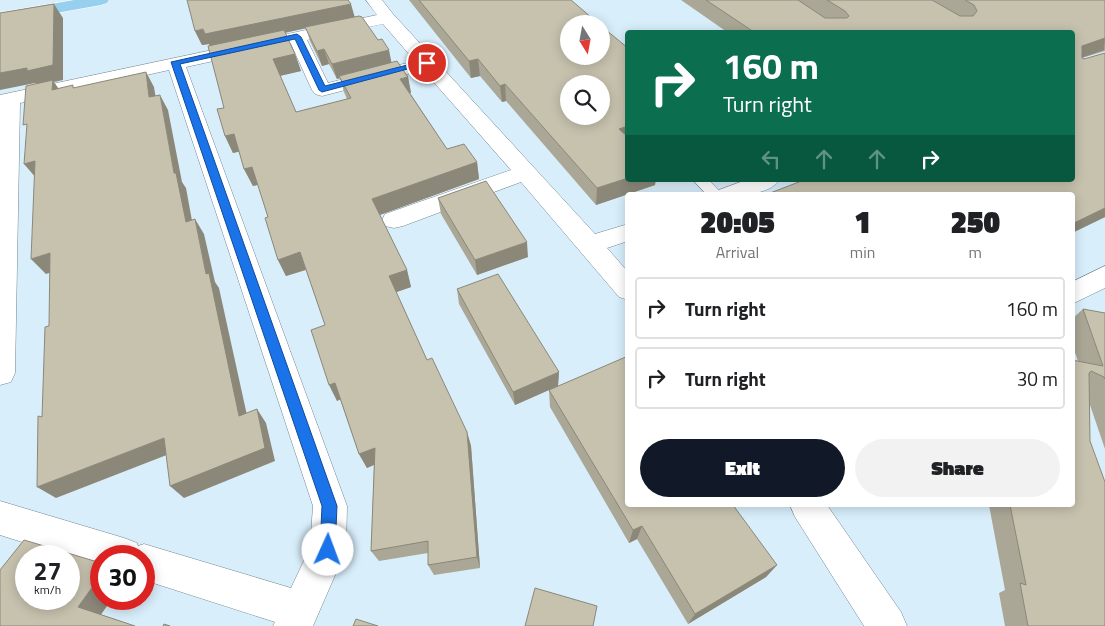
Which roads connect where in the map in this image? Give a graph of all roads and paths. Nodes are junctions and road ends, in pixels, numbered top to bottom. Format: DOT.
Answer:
graph roads {
  1 [pos="27,0"];
  2 [pos="101,0"];
  3 [pos="374,0"];
  4 [pos="0,5"];
  5 [pos="0,18"];
  6 [pos="386,18"];
  7 [pos="297,37"];
  8 [pos="175,62"];
  9 [pos="427,63"];
  10 [pos="5,100"];
  11 [pos="525,173"];
  12 [pos="702,182"];
  13 [pos="763,182"];
  14 [pos="713,192"];
  15 [pos="736,192"];
  16 [pos="394,220"];
  17 [pos="625,233"];
  18 [pos="590,245"];
  19 [pos="1105,276"];
  20 [pos="625,286"];
  21 [pos="1075,292"];
  22 [pos="0,373"];
  23 [pos="808,507"];
  24 [pos="0,518"];
  25 [pos="90,546"];
  26 [pos="155,566"];
  27 [pos="296,618"];
  28 [pos="888,626"];
  1 -- 4 [label="main road"];
  2 -- 5 [label="main road"];
  3 -- 6 [label="street"];
  6 -- 7 [label="street"];
  6 -- 9 [label="street"];
  7 -- 8 [label="street"];
  7 -- 9 [label="street"];
  8 -- 10 [label="street"];
  8 -- 27 [label="street"];
  9 -- 11 [label="street"];
  10 -- 22 [label="street"];
  11 -- 16 [label="street"];
  11 -- 18 [label="street"];
  12 -- 14 [label="lane"];
  13 -- 15 [label="street"];
  17 -- 18 [label="street"];
  18 -- 20 [label="street"];
  19 -- 21 [label="street"];
  23 -- 28 [label="street"];
  24 -- 25 [label="street"];
  26 -- 27 [label="street"];
}
